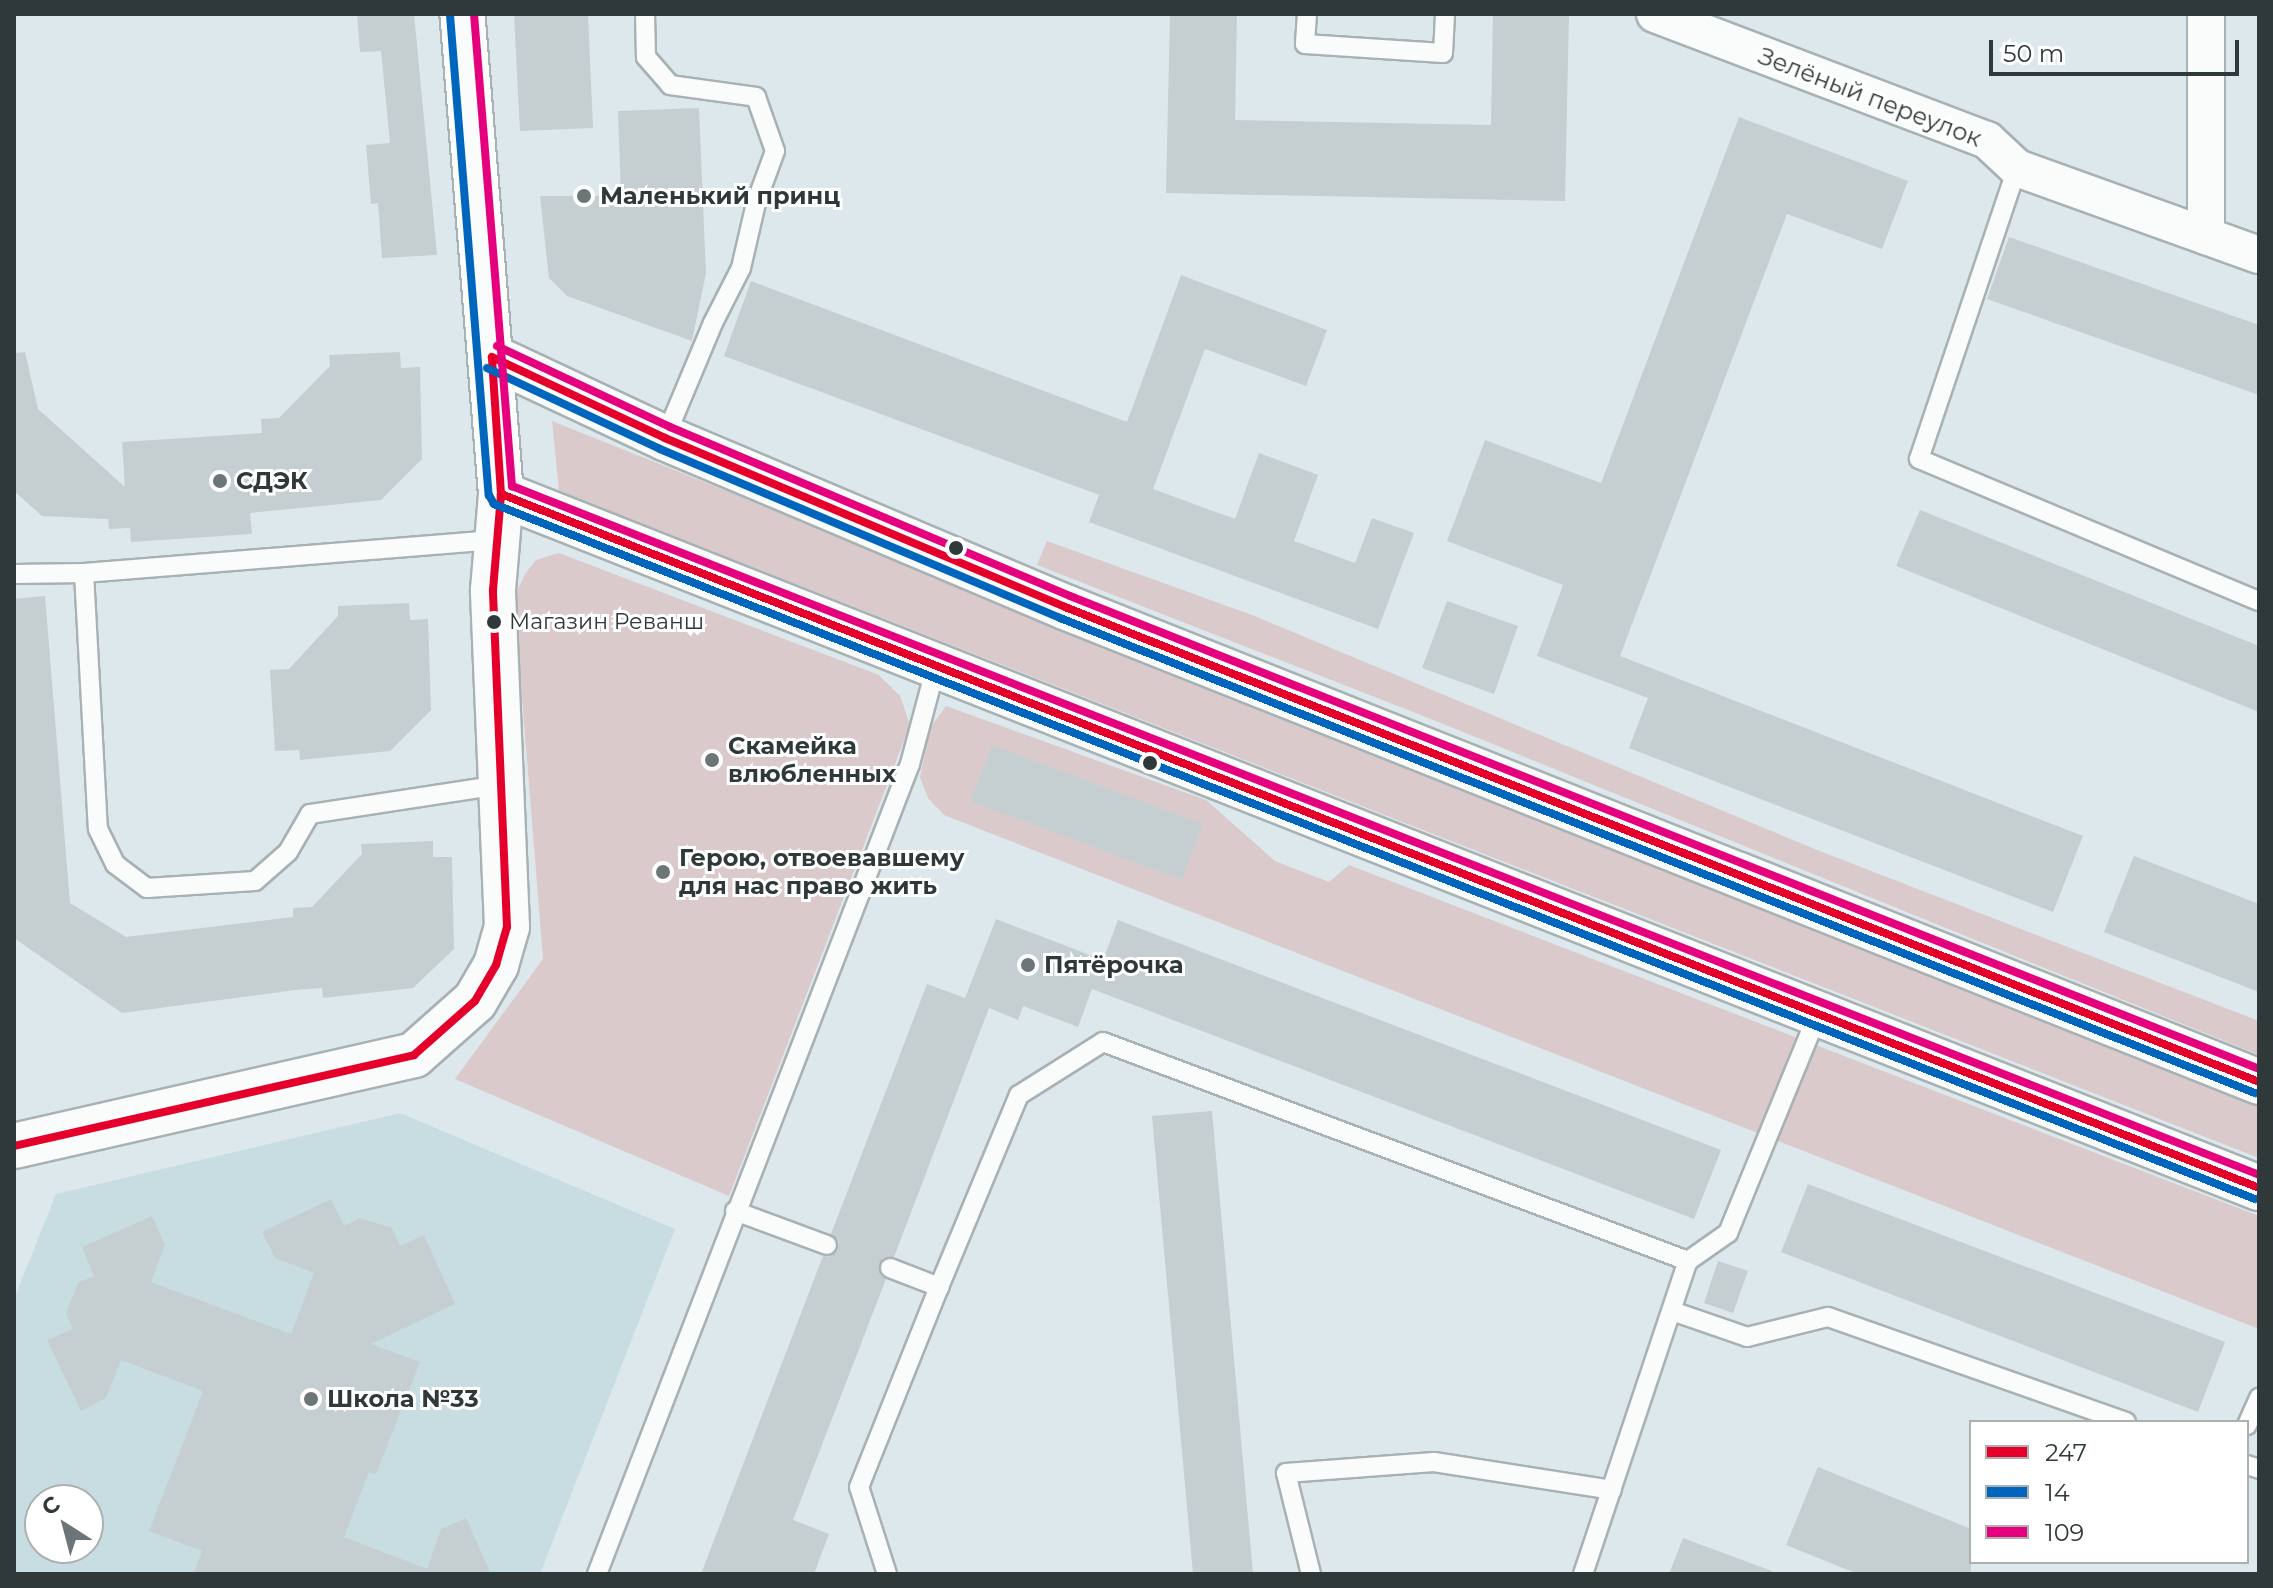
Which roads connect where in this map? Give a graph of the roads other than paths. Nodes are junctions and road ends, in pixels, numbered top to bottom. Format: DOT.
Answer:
graph roads {
  1 [pos="462,14"];
  2 [pos="645,14"];
  3 [pos="1307,14"];
  4 [pos="1445,14"];
  5 [pos="1655,14"];
  6 [pos="2206,14"];
  7 [pos="2017,168"];
  8 [pos="2206,236"];
  9 [pos="2259,255"];
  10 [pos="492,357"];
  11 [pos="665,438"];
  12 [pos="501,494"];
  13 [pos="495,540"];
  14 [pos="84,573"];
  15 [pos="14,574"];
  16 [pos="2259,601"];
  17 [pos="936,666"];
  18 [pos="500,785"];
  19 [pos="1818,1014"];
  20 [pos="2259,1082"];
  21 [pos="14,1146"];
  22 [pos="2259,1188"];
  23 [pos="735,1211"];
  24 [pos="827,1245"];
  25 [pos="1688,1261"];
  26 [pos="890,1268"];
  27 [pos="939,1287"];
  28 [pos="1672,1311"];
  29 [pos="2259,1398"];
  30 [pos="2120,1420"];
  31 [pos="2249,1420"];
  32 [pos="1612,1490"];
  33 [pos="597,1574"];
  34 [pos="887,1574"];
  35 [pos="1311,1574"];
  36 [pos="1583,1574"];
  1 -- 10 [label="main road"];
  2 -- 11 [label="lane"];
  3 -- 4 [label="lane"];
  5 -- 7 [label="street, Зелёный переулок"];
  6 -- 8 [label="street"];
  7 -- 8 [label="street, Зелёный переулок"];
  7 -- 16 [label="lane"];
  8 -- 9 [label="street, Зелёный переулок"];
  10 -- 11 [label="main road"];
  10 -- 12 [label="main road"];
  11 -- 20 [label="main road"];
  12 -- 13 [label="main road"];
  12 -- 17 [label="main road"];
  13 -- 14 [label="lane"];
  13 -- 18 [label="main road"];
  14 -- 15 [label="lane"];
  14 -- 18 [label="lane"];
  17 -- 19 [label="main road"];
  17 -- 23 [label="lane"];
  18 -- 21 [label="main road"];
  19 -- 22 [label="main road"];
  19 -- 25 [label="lane"];
  23 -- 24 [label="lane"];
  23 -- 33 [label="lane"];
  25 -- 27 [label="lane"];
  25 -- 28 [label="lane"];
  26 -- 27 [label="lane"];
  27 -- 34 [label="lane"];
  28 -- 30 [label="lane"];
  28 -- 32 [label="lane"];
  29 -- 31 [label="lane"];
  32 -- 35 [label="lane"];
  32 -- 36 [label="lane"];
}
